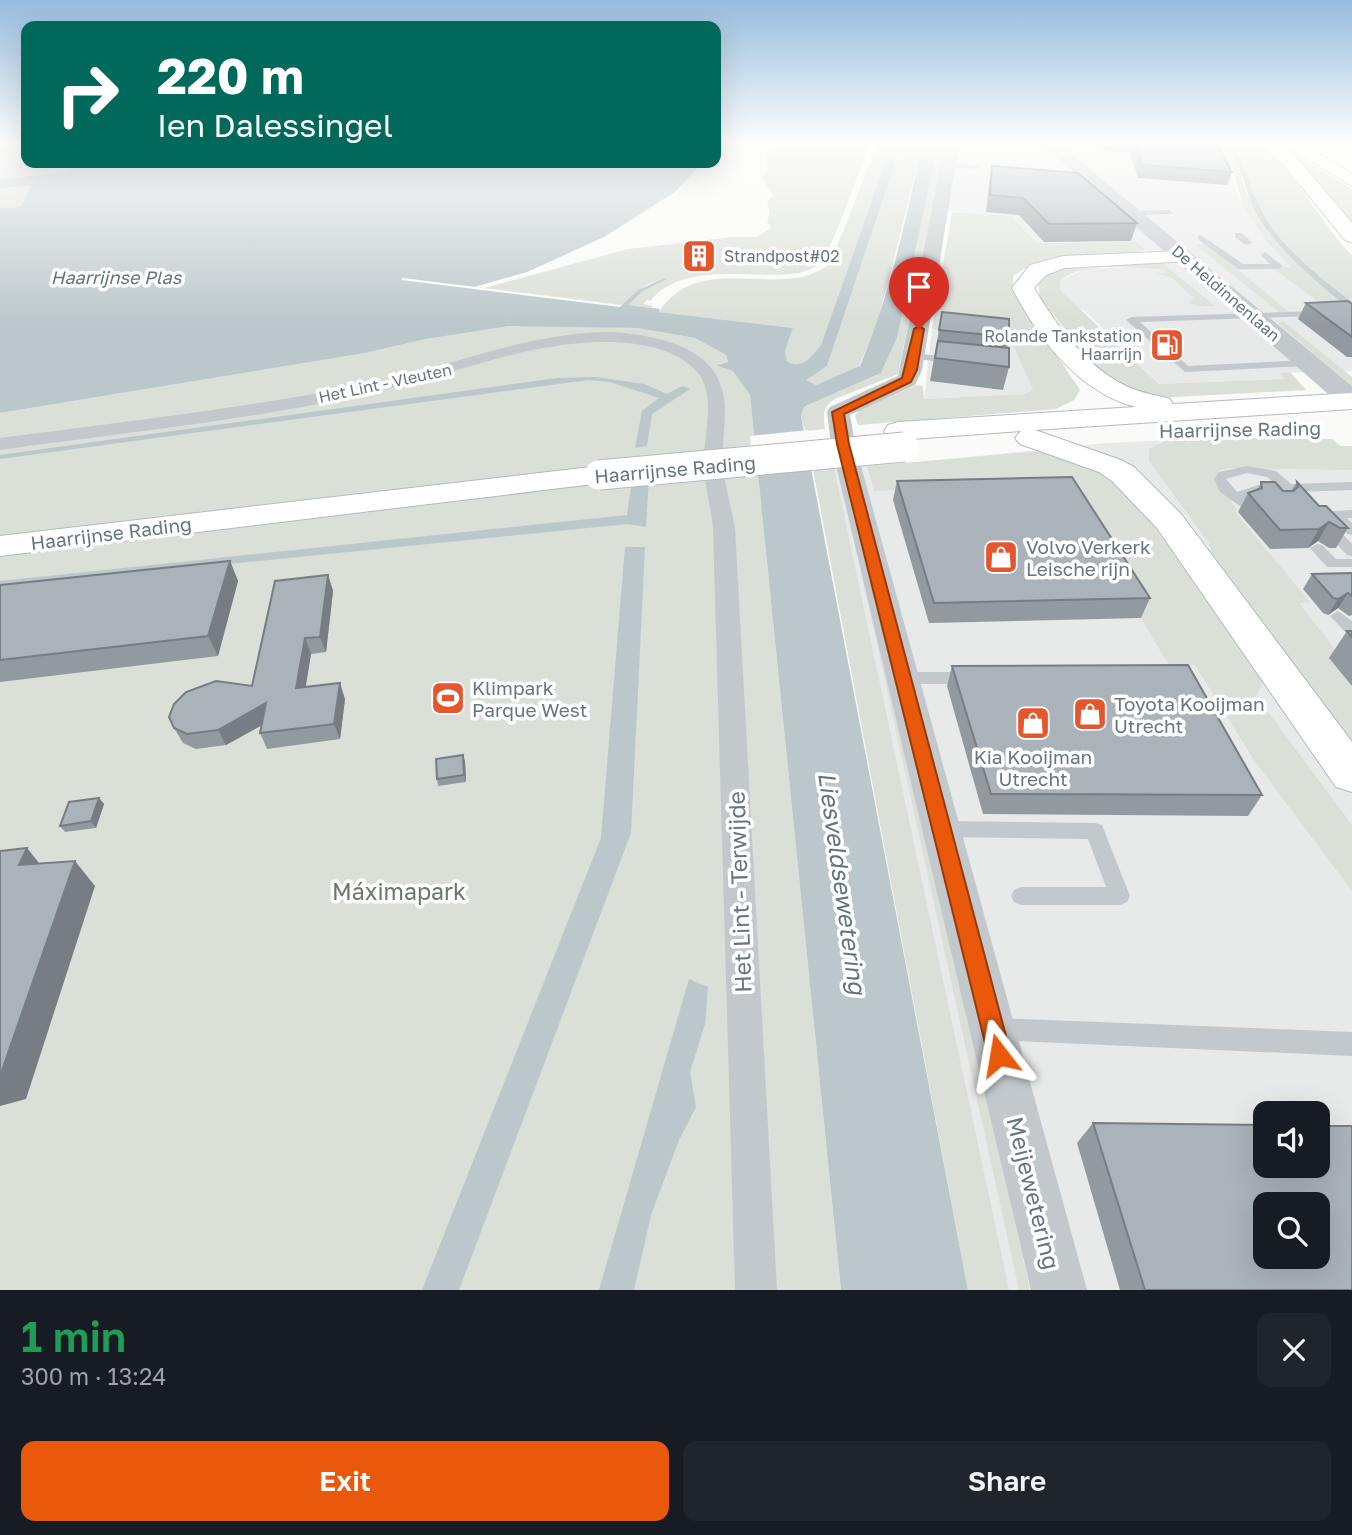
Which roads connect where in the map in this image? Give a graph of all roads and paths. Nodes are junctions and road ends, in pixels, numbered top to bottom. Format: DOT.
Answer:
graph roads {
  1 [pos="940,203"];
  2 [pos="1120,203"];
  3 [pos="1323,203"];
  4 [pos="1131,212"];
  5 [pos="1170,212"];
  6 [pos="1238,235"];
  7 [pos="1352,236"];
  8 [pos="1201,237"];
  9 [pos="1249,243"];
  10 [pos="1265,255"];
  11 [pos="1183,257"];
  12 [pos="1249,314"];
  13 [pos="1314,314"];
  14 [pos="914,356"];
  15 [pos="968,362"];
  16 [pos="1307,363"];
  17 [pos="1080,365"];
  18 [pos="1348,397"];
  19 [pos="1186,412"];
  20 [pos="1352,427"];
  21 [pos="1032,429"];
  22 [pos="1146,431"];
  23 [pos="0,444"];
  24 [pos="597,467"];
  25 [pos="1352,486"];
  26 [pos="1287,488"];
  27 [pos="720,493"];
  28 [pos="1278,505"];
  29 [pos="1352,514"];
  30 [pos="1336,515"];
  31 [pos="1317,516"];
  32 [pos="0,521"];
  33 [pos="1169,521"];
  34 [pos="1352,531"];
  35 [pos="0,546"];
  36 [pos="1317,548"];
  37 [pos="1352,552"];
  38 [pos="1352,563"];
  39 [pos="1338,616"];
  40 [pos="1352,630"];
  41 [pos="905,678"];
  42 [pos="986,678"];
  43 [pos="1352,775"];
  44 [pos="943,829"];
  45 [pos="1021,896"];
  46 [pos="993,1029"];
  47 [pos="1352,1044"];
  48 [pos="756,1290"];
  49 [pos="1059,1290"];
  1 -- 14 [label="street"];
  2 -- 4 [label="street, De Heldinnenlaan"];
  3 -- 7 [label="main road"];
  4 -- 5 [label="lane"];
  4 -- 11 [label="street, De Heldinnenlaan"];
  6 -- 9 [label="lane"];
  8 -- 10 [label="lane"];
  11 -- 12 [label="street, De Heldinnenlaan"];
  11 -- 17 [label="main road"];
  12 -- 13 [label="lane"];
  12 -- 16 [label="street, De Heldinnenlaan"];
  12 -- 16 [label="lane"];
  14 -- 15 [label="lane"];
  14 -- 41 [label="street, Meijewetering"];
  16 -- 18 [label="street, De Heldinnenlaan"];
  17 -- 19 [label="main road"];
  17 -- 21 [label="main road"];
  18 -- 19 [label="main road, Haarrijnse Rading"];
  19 -- 21 [label="main road, Haarrijnse Rading"];
  20 -- 22 [label="main road, Haarrijnse Rading"];
  21 -- 22 [label="main road, Haarrijnse Rading"];
  21 -- 24 [label="main road, Haarrijnse Rading, bridge"];
  21 -- 33 [label="main road"];
  22 -- 33 [label="main road"];
  23 -- 27 [label="street, Het Lint - Vleuten"];
  24 -- 32 [label="main road, Haarrijnse Rading"];
  24 -- 35 [label="main road, Haarrijnse Rading"];
  25 -- 26 [label="lane"];
  26 -- 26 [label="lane"];
  26 -- 28 [label="lane"];
  26 -- 31 [label="lane"];
  27 -- 48 [label="street, Het Lint - Terwijde"];
  29 -- 30 [label="lane"];
  30 -- 31 [label="lane"];
  30 -- 34 [label="lane"];
  31 -- 37 [label="lane"];
  33 -- 43 [label="main road"];
  36 -- 38 [label="lane"];
  39 -- 40 [label="lane"];
  41 -- 42 [label="lane"];
  41 -- 44 [label="street, Meijewetering"];
  44 -- 45 [label="lane"];
  44 -- 46 [label="street, Meijewetering"];
  46 -- 47 [label="lane"];
  46 -- 49 [label="street, Meijewetering"];
}
